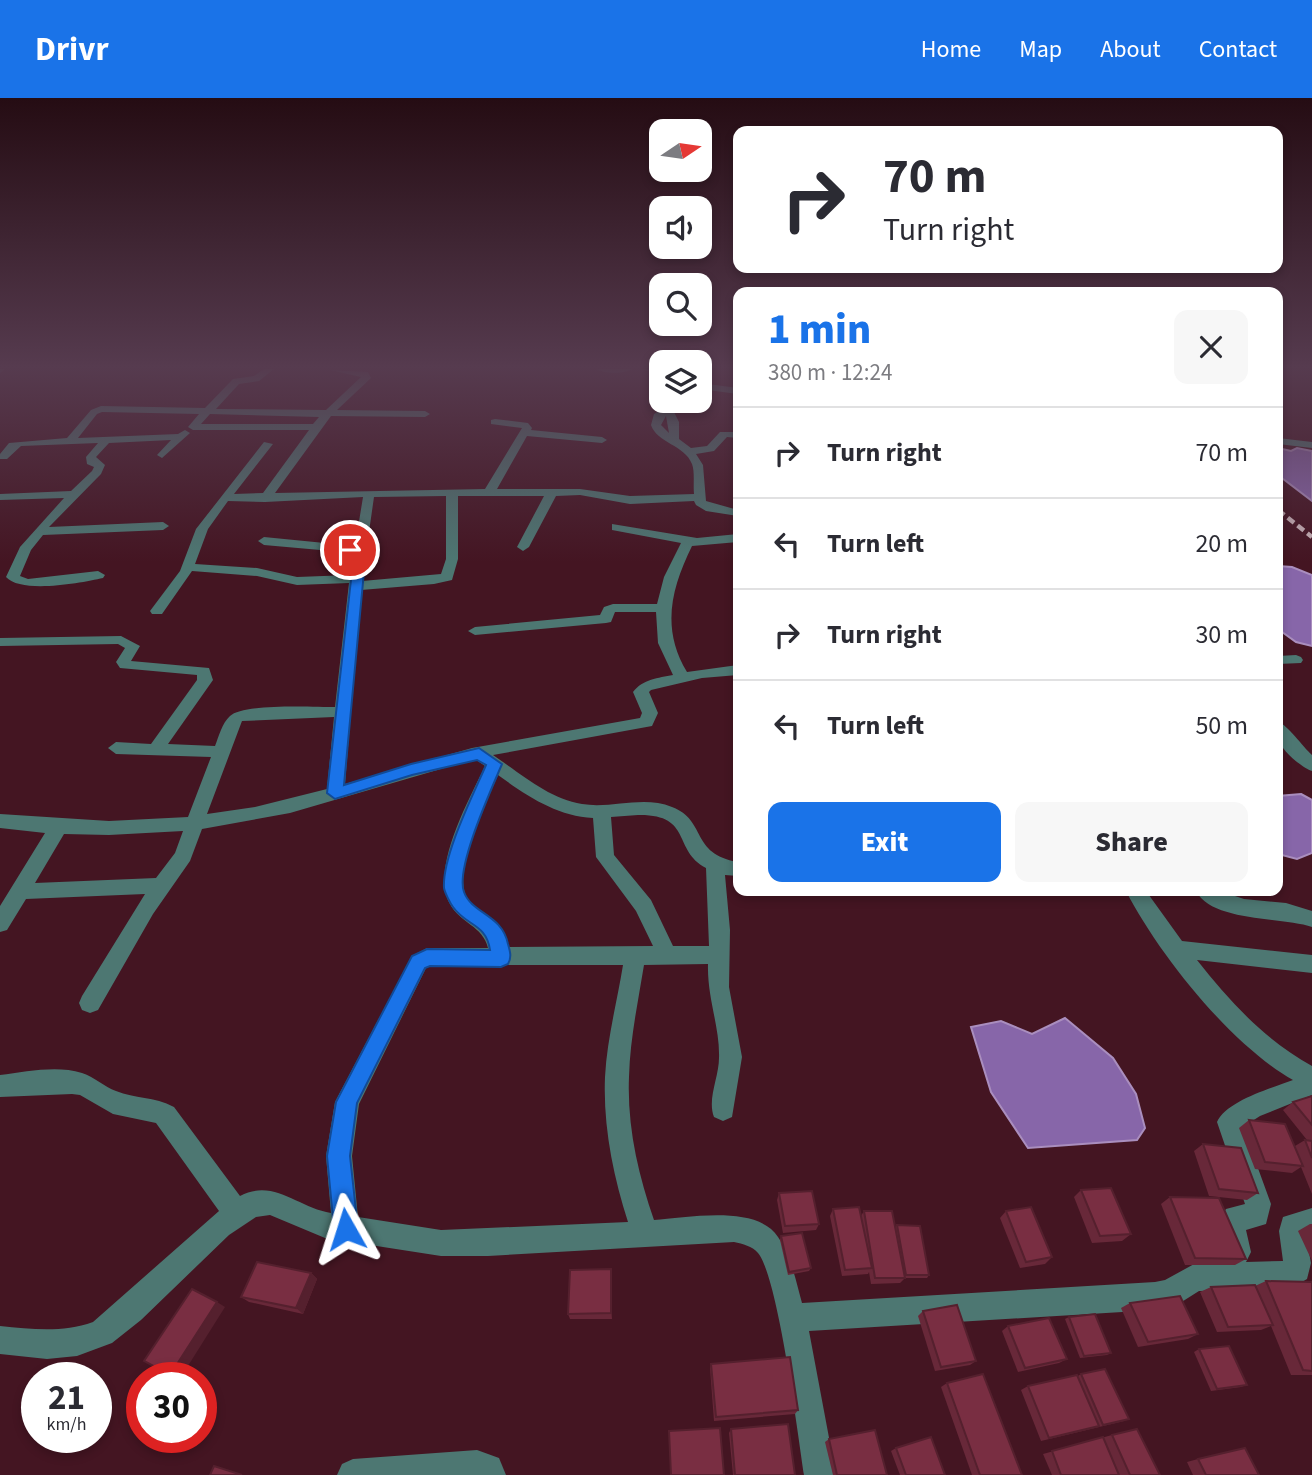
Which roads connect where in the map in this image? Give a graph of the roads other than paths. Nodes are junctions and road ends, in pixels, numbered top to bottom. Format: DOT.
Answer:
graph roads {
  1 [pos="77,433"];
  2 [pos="184,433"];
  3 [pos="311,433"];
  4 [pos="524,433"];
  5 [pos="527,433"];
  6 [pos="664,433"];
  7 [pos="674,433"];
  8 [pos="733,435"];
  9 [pos="180,437"];
  10 [pos="108,438"];
  11 [pos="71,440"];
  12 [pos="602,440"];
  13 [pos="674,440"];
  14 [pos="1283,442"];
  15 [pos="268,444"];
  16 [pos="1312,445"];
  17 [pos="689,452"];
  18 [pos="162,455"];
  19 [pos="3,457"];
  20 [pos="489,492"];
  21 [pos="552,492"];
  22 [pos="452,493"];
  23 [pos="76,494"];
  24 [pos="369,494"];
  25 [pos="0,497"];
  26 [pos="699,497"];
  27 [pos="225,498"];
  28 [pos="265,499"];
  29 [pos="733,512"];
  30 [pos="163,526"];
  31 [pos="616,527"];
  32 [pos="41,531"];
  33 [pos="733,538"];
  34 [pos="264,541"];
  35 [pos="693,541"];
  36 [pos="523,547"];
  37 [pos="360,550"];
  38 [pos="188,567"];
  39 [pos="98,575"];
  40 [pos="356,582"];
  41 [pos="661,608"];
  42 [pos="157,611"];
  43 [pos="475,631"];
  44 [pos="0,642"];
  45 [pos="1283,660"];
  46 [pos="1296,660"];
  47 [pos="733,670"];
  48 [pos="677,671"];
  49 [pos="342,712"];
  50 [pos="1283,734"];
  51 [pos="116,748"];
  52 [pos="156,750"];
  53 [pos="221,752"];
  54 [pos="487,759"];
  55 [pos="1312,765"];
  56 [pos="335,793"];
  57 [pos="602,812"];
  58 [pos="0,821"];
  59 [pos="60,824"];
  60 [pos="194,824"];
  61 [pos="715,866"];
  62 [pos="733,868"];
  63 [pos="160,886"];
  64 [pos="20,891"];
  65 [pos="1139,896"];
  66 [pos="1212,896"];
  67 [pos="1312,919"];
  68 [pos="0,924"];
  69 [pos="1176,949"];
  70 [pos="635,955"];
  71 [pos="667,955"];
  72 [pos="720,955"];
  73 [pos="501,958"];
  74 [pos="1312,964"];
  75 [pos="90,1003"];
  76 [pos="1312,1078"];
  77 [pos="1312,1084"];
  78 [pos="0,1086"];
  79 [pos="723,1109"];
  80 [pos="236,1213"];
  81 [pos="1312,1221"];
  82 [pos="346,1229"];
  83 [pos="645,1234"];
  84 [pos="1246,1274"];
  85 [pos="792,1318"];
  86 [pos="0,1340"];
  87 [pos="353,1475"];
  88 [pos="490,1475"];
  89 [pos="820,1475"];
  1 -- 11 [label="street"];
  2 -- 9 [label="street"];
  3 -- 28 [label="street"];
  4 -- 20 [label="street"];
  5 -- 12 [label="street"];
  6 -- 13 [label="street"];
  7 -- 13 [label="street"];
  8 -- 17 [label="street"];
  9 -- 10 [label="street"];
  9 -- 18 [label="street"];
  10 -- 11 [label="street"];
  10 -- 23 [label="street"];
  11 -- 19 [label="street"];
  13 -- 17 [label="street"];
  14 -- 16 [label="street"];
  15 -- 27 [label="street"];
  17 -- 26 [label="street"];
  20 -- 21 [label="street"];
  20 -- 22 [label="street"];
  21 -- 26 [label="street"];
  21 -- 36 [label="street"];
  22 -- 24 [label="street"];
  22 -- 40 [label="street"];
  23 -- 25 [label="street"];
  23 -- 32 [label="street"];
  24 -- 28 [label="street"];
  24 -- 37 [label="street"];
  26 -- 29 [label="street"];
  27 -- 28 [label="street"];
  27 -- 38 [label="street"];
  30 -- 32 [label="street"];
  31 -- 35 [label="street"];
  32 -- 39 [label="street"];
  33 -- 35 [label="street"];
  34 -- 37 [label="street"];
  35 -- 41 [label="street"];
  37 -- 40 [label="street"];
  38 -- 40 [label="street"];
  38 -- 42 [label="street"];
  40 -- 49 [label="street"];
  41 -- 43 [label="street"];
  41 -- 48 [label="street"];
  44 -- 52 [label="street"];
  45 -- 46 [label="street"];
  47 -- 48 [label="street"];
  48 -- 54 [label="street"];
  49 -- 53 [label="street"];
  49 -- 56 [label="street"];
  50 -- 55 [label="street"];
  51 -- 52 [label="street"];
  52 -- 53 [label="street"];
  53 -- 60 [label="street"];
  54 -- 56 [label="street"];
  54 -- 57 [label="street"];
  54 -- 73 [label="street"];
  56 -- 60 [label="street"];
  57 -- 61 [label="street"];
  57 -- 71 [label="street"];
  58 -- 59 [label="street"];
  59 -- 60 [label="street"];
  59 -- 64 [label="street"];
  60 -- 63 [label="street"];
  61 -- 62 [label="street"];
  61 -- 72 [label="street"];
  63 -- 64 [label="street"];
  63 -- 75 [label="street"];
  64 -- 68 [label="street"];
  65 -- 69 [label="street"];
  66 -- 67 [label="street"];
  69 -- 74 [label="street"];
  69 -- 76 [label="street"];
  70 -- 71 [label="street"];
  70 -- 73 [label="street"];
  70 -- 83 [label="street"];
  71 -- 72 [label="street"];
  72 -- 79 [label="street"];
  73 -- 82 [label="street"];
  77 -- 84 [label="street"];
  78 -- 80 [label="street"];
  80 -- 82 [label="street"];
  80 -- 86 [label="street"];
  81 -- 84 [label="street"];
  82 -- 83 [label="street"];
  83 -- 85 [label="street"];
  84 -- 85 [label="street"];
  85 -- 89 [label="street"];
  87 -- 88 [label="street"];
}
